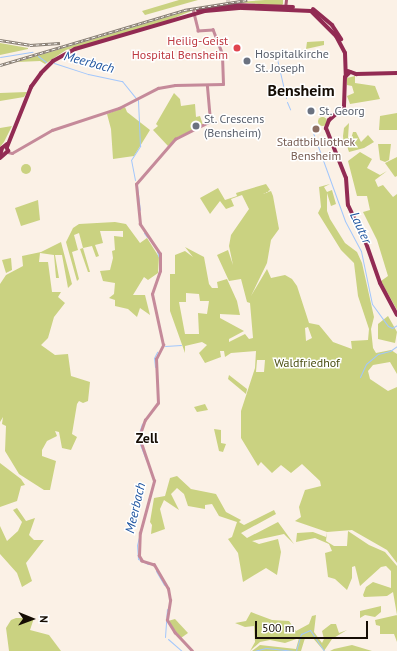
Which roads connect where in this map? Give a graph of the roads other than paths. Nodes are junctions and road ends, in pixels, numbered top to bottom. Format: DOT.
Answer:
graph roads {
  1 [pos="286,0"];
  2 [pos="285,9"];
  3 [pos="308,9"];
  4 [pos="194,13"];
  5 [pos="346,67"];
  6 [pos="350,72"];
  7 [pos="397,73"];
  8 [pos="346,76"];
  9 [pos="207,86"];
  10 [pos="6,149"];
  11 [pos="0,157"];
  12 [pos="397,315"];
  13 [pos="192,651"];
  1 -- 2 [label="main road"];
  2 -- 3 [label="main road"];
  2 -- 4 [label="main road"];
  3 -- 5 [label="main road"];
  3 -- 6 [label="main road"];
  4 -- 9 [label="street"];
  4 -- 10 [label="main road"];
  5 -- 6 [label="main road"];
  5 -- 8 [label="main road"];
  6 -- 7 [label="main road"];
  6 -- 8 [label="main road"];
  8 -- 12 [label="main road"];
  9 -- 10 [label="street"];
  9 -- 13 [label="street"];
  10 -- 11 [label="main road"];
}
